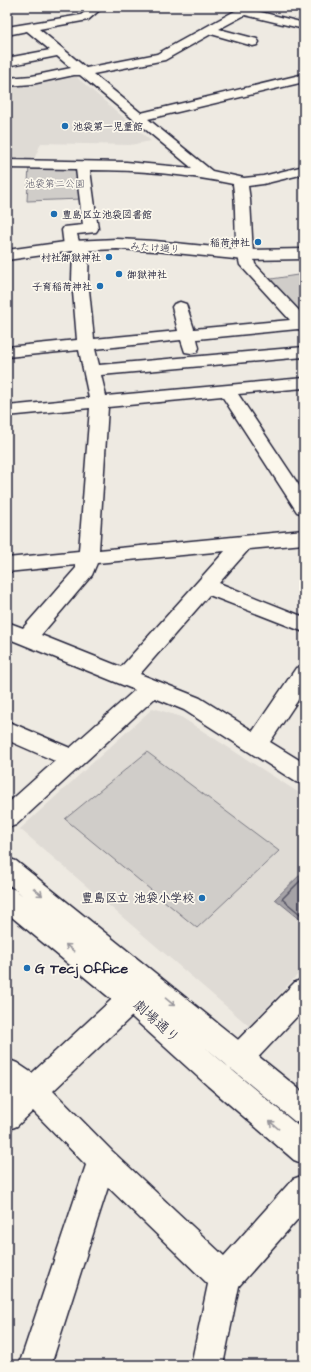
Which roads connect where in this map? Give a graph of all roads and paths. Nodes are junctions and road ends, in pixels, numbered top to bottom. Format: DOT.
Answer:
graph roads {
  1 [pos="97,7"];
  2 [pos="247,9"];
  3 [pos="304,26"];
  4 [pos="29,27"];
  5 [pos="210,30"];
  6 [pos="7,31"];
  7 [pos="253,42"];
  8 [pos="59,52"];
  9 [pos="7,62"];
  10 [pos="83,72"];
  11 [pos="304,78"];
  12 [pos="7,82"];
  13 [pos="139,117"];
  14 [pos="7,164"];
  15 [pos="82,165"];
  16 [pos="302,172"];
  17 [pos="208,175"];
  18 [pos="240,182"];
  19 [pos="77,246"];
  20 [pos="304,254"];
  21 [pos="7,255"];
  22 [pos="245,256"];
  23 [pos="180,307"];
  24 [pos="303,325"];
  25 [pos="187,336"];
  26 [pos="86,345"];
  27 [pos="7,352"];
  28 [pos="304,352"];
  29 [pos="196,361"];
  30 [pos="91,370"];
  31 [pos="304,383"];
  32 [pos="227,391"];
  33 [pos="207,393"];
  34 [pos="99,402"];
  35 [pos="7,411"];
  36 [pos="304,508"];
  37 [pos="304,537"];
  38 [pos="244,543"];
  39 [pos="89,557"];
  40 [pos="7,566"];
  41 [pos="206,586"];
  42 [pos="304,625"];
  43 [pos="16,634"];
  44 [pos="304,674"];
  45 [pos="125,677"];
  46 [pos="152,688"];
  47 [pos="7,730"];
  48 [pos="256,745"];
  49 [pos="73,759"];
  50 [pos="304,775"];
  51 [pos="7,818"];
  52 [pos="7,868"];
  53 [pos="7,898"];
  54 [pos="140,991"];
  55 [pos="304,991"];
  56 [pos="238,1059"];
  57 [pos="7,1072"];
  58 [pos="32,1090"];
  59 [pos="304,1111"];
  60 [pos="7,1116"];
  61 [pos="304,1150"];
  62 [pos="102,1161"];
  63 [pos="304,1190"];
  64 [pos="225,1278"];
  65 [pos="35,1365"];
  66 [pos="207,1365"];
  1 -- 4 [label="street"];
  2 -- 3 [label="street"];
  2 -- 5 [label="street"];
  4 -- 6 [label="street"];
  4 -- 8 [label="street"];
  5 -- 7 [label="street"];
  5 -- 10 [label="street"];
  8 -- 9 [label="street"];
  8 -- 10 [label="street"];
  10 -- 12 [label="street"];
  10 -- 13 [label="street"];
  11 -- 13 [label="street"];
  13 -- 17 [label="street"];
  14 -- 15 [label="street"];
  15 -- 17 [label="street"];
  15 -- 19 [label="street"];
  16 -- 18 [label="street"];
  17 -- 18 [label="street"];
  18 -- 22 [label="street"];
  19 -- 21 [label="street, みたけ通り"];
  19 -- 22 [label="street, みたけ通り"];
  19 -- 26 [label="street"];
  20 -- 22 [label="street, みたけ通り"];
  22 -- 24 [label="street"];
  23 -- 25 [label="street"];
  24 -- 25 [label="street"];
  25 -- 26 [label="street"];
  25 -- 29 [label="street"];
  26 -- 27 [label="street"];
  26 -- 30 [label="street"];
  28 -- 29 [label="street"];
  29 -- 30 [label="street"];
  29 -- 33 [label="street"];
  30 -- 34 [label="street"];
  31 -- 32 [label="street"];
  32 -- 33 [label="street"];
  32 -- 36 [label="street"];
  33 -- 34 [label="street"];
  34 -- 35 [label="street"];
  34 -- 39 [label="street"];
  37 -- 38 [label="street"];
  38 -- 39 [label="street"];
  38 -- 41 [label="street"];
  39 -- 40 [label="street"];
  39 -- 43 [label="street"];
  41 -- 42 [label="street"];
  41 -- 45 [label="street"];
  43 -- 45 [label="street"];
  44 -- 48 [label="street"];
  45 -- 46 [label="street"];
  46 -- 48 [label="street"];
  46 -- 49 [label="street"];
  47 -- 49 [label="street"];
  48 -- 50 [label="street"];
  49 -- 51 [label="street"];
  52 -- 54 [label="street, 劇場通り, one-way"];
  54 -- 53 [label="street, 劇場通り, one-way"];
  54 -- 56 [label="street, 劇場通り, one-way"];
  54 -- 58 [label="street"];
  61 -- 54 [label="street, 劇場通り, one-way"];
  55 -- 56 [label="street"];
  56 -- 59 [label="street, 劇場通り"];
  57 -- 58 [label="street"];
  58 -- 60 [label="street"];
  58 -- 62 [label="street"];
  62 -- 64 [label="street"];
  62 -- 65 [label="street"];
  63 -- 64 [label="street"];
  64 -- 66 [label="street"];
}
